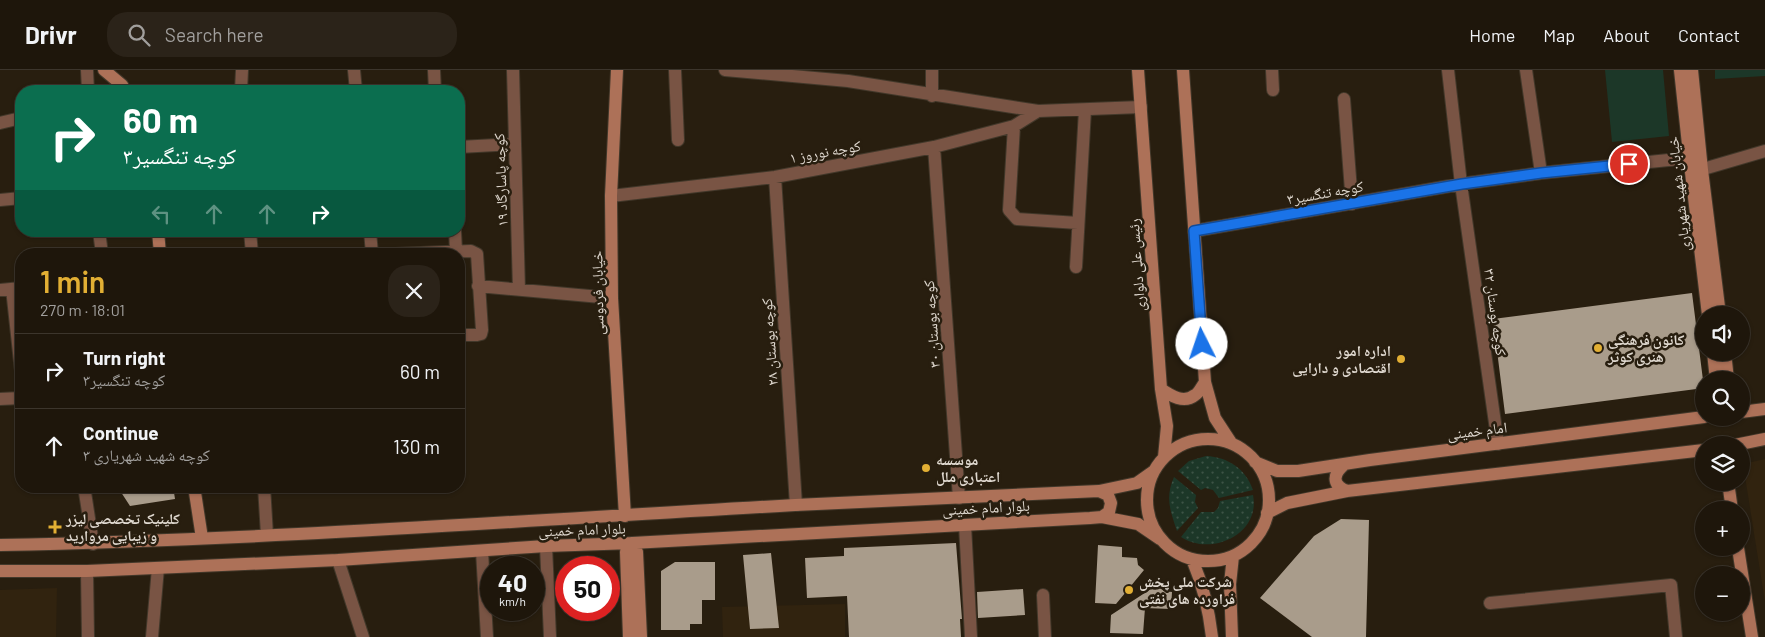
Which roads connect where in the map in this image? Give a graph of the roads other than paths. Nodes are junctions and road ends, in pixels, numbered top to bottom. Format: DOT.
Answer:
graph roads {
  1 [pos="88,70"];
  2 [pos="104,70"];
  3 [pos="242,70"];
  4 [pos="354,70"];
  5 [pos="434,70"];
  6 [pos="513,70"];
  7 [pos="617,70"];
  8 [pos="675,70"];
  9 [pos="725,70"];
  10 [pos="932,70"];
  11 [pos="1138,70"];
  12 [pos="1183,70"];
  13 [pos="1272,70"];
  14 [pos="1448,70"];
  15 [pos="1526,70"];
  16 [pos="1680,70"];
  17 [pos="1692,70"];
  18 [pos="753,71"];
  19 [pos="847,76"];
  20 [pos="88,85"];
  21 [pos="122,85"];
  22 [pos="241,85"];
  23 [pos="355,85"];
  24 [pos="434,85"];
  25 [pos="1273,90"];
  26 [pos="932,96"];
  27 [pos="1344,99"];
  28 [pos="1141,107"];
  29 [pos="1085,110"];
  30 [pos="1038,111"];
  31 [pos="15,119"];
  32 [pos="0,123"];
  33 [pos="1014,126"];
  34 [pos="678,140"];
  35 [pos="515,144"];
  36 [pos="465,147"];
  37 [pos="934,147"];
  38 [pos="1765,151"];
  39 [pos="1695,157"];
  40 [pos="1696,172"];
  41 [pos="1541,173"];
  42 [pos="774,177"];
  43 [pos="1462,184"];
  44 [pos="611,196"];
  45 [pos="15,199"];
  46 [pos="0,200"];
  47 [pos="1352,204"];
  48 [pos="1078,223"];
  49 [pos="1194,231"];
  50 [pos="465,251"];
  51 [pos="1076,267"];
  52 [pos="478,286"];
  53 [pos="11,289"];
  54 [pos="519,290"];
  55 [pos="612,298"];
  56 [pos="1707,306"];
  57 [pos="1718,306"];
  58 [pos="15,322"];
  59 [pos="465,335"];
  60 [pos="1205,382"];
  61 [pos="1161,390"];
  62 [pos="15,398"];
  63 [pos="0,399"];
  64 [pos="1765,408"];
  65 [pos="1750,410"];
  66 [pos="1695,418"];
  67 [pos="1765,439"];
  68 [pos="1750,442"];
  69 [pos="1232,444"];
  70 [pos="1498,444"];
  71 [pos="1695,451"];
  72 [pos="1164,457"];
  73 [pos="1255,462"];
  74 [pos="1345,464"];
  75 [pos="1154,471"];
  76 [pos="1099,491"];
  77 [pos="1347,491"];
  78 [pos="85,493"];
  79 [pos="195,493"];
  80 [pos="264,493"];
  81 [pos="960,498"];
  82 [pos="796,505"];
  83 [pos="1267,513"];
  84 [pos="625,516"];
  85 [pos="1102,517"];
  86 [pos="965,525"];
  87 [pos="267,535"];
  88 [pos="202,538"];
  89 [pos="1160,539"];
  90 [pos="632,543"];
  91 [pos="93,544"];
  92 [pos="0,545"];
  93 [pos="546,546"];
  94 [pos="482,551"];
  95 [pos="1233,556"];
  96 [pos="1739,556"];
  97 [pos="1192,559"];
  98 [pos="338,560"];
  99 [pos="158,568"];
  100 [pos="0,571"];
  101 [pos="87,571"];
  102 [pos="632,571"];
  103 [pos="1043,595"];
  104 [pos="1490,603"];
  105 [pos="1210,616"];
  106 [pos="1231,617"];
  107 [pos="88,637"];
  108 [pos="152,637"];
  109 [pos="363,637"];
  110 [pos="487,637"];
  111 [pos="550,637"];
  112 [pos="629,637"];
  113 [pos="641,637"];
  114 [pos="970,637"];
  115 [pos="1046,637"];
  116 [pos="1212,637"];
  117 [pos="1232,637"];
  118 [pos="1676,637"];
  119 [pos="1752,637"];
  1 -- 20 [label="street"];
  2 -- 21 [label="street"];
  3 -- 22 [label="street"];
  4 -- 23 [label="street"];
  5 -- 24 [label="street"];
  6 -- 35 [label="street, کوچه پاسارگاد ۱۹"];
  7 -- 44 [label="street, خیابان فردوسی"];
  8 -- 34 [label="street"];
  9 -- 18 [label="street"];
  10 -- 26 [label="street"];
  11 -- 28 [label="street, رئیس علی دلواری"];
  12 -- 49 [label="street"];
  13 -- 25 [label="street"];
  14 -- 43 [label="street, کوچه بوستان ۳۲"];
  15 -- 41 [label="street"];
  16 -- 39 [label="street, خیابان شهید شهریاری"];
  17 -- 39 [label="street, خیابان شهید شهریاری"];
  18 -- 19 [label="street"];
  19 -- 26 [label="street"];
  26 -- 30 [label="street"];
  27 -- 47 [label="street"];
  28 -- 29 [label="street"];
  28 -- 61 [label="street, رئیس علی دلواری"];
  29 -- 30 [label="street"];
  29 -- 48 [label="street"];
  30 -- 33 [label="street, کوچه نوروز ۱"];
  31 -- 32 [label="street"];
  33 -- 37 [label="street, کوچه نوروز ۱"];
  33 -- 48 [label="street"];
  35 -- 36 [label="street"];
  35 -- 54 [label="street, کوچه پاسارگاد ۱۹"];
  37 -- 42 [label="street, کوچه نوروز ۱"];
  37 -- 81 [label="street, کوچه بوستان ۳۰"];
  38 -- 40 [label="street"];
  39 -- 40 [label="street, خیابان شهید شهریاری"];
  39 -- 41 [label="street, کوچه تنگسیر۳"];
  40 -- 56 [label="street, خیابان شهید شهریاری"];
  40 -- 57 [label="street, خیابان شهید شهریاری"];
  41 -- 43 [label="street, کوچه تنگسیر۳"];
  42 -- 44 [label="street, کوچه نوروز ۱"];
  42 -- 82 [label="street, کوچه بوستان ۲۸"];
  43 -- 47 [label="street, کوچه تنگسیر۳"];
  43 -- 70 [label="street, کوچه بوستان ۳۲"];
  44 -- 55 [label="street, خیابان فردوسی"];
  45 -- 46 [label="street"];
  47 -- 49 [label="street, کوچه تنگسیر۳"];
  48 -- 51 [label="street"];
  49 -- 60 [label="street"];
  50 -- 52 [label="street"];
  52 -- 54 [label="street"];
  52 -- 59 [label="street"];
  53 -- 58 [label="street"];
  54 -- 55 [label="street"];
  55 -- 84 [label="street, خیابان فردوسی"];
  60 -- 61 [label="street"];
  60 -- 69 [label="street"];
  61 -- 72 [label="street, رئیس علی دلواری"];
  62 -- 63 [label="street"];
  64 -- 65 [label="street"];
  66 -- 70 [label="street, امام خمینی"];
  67 -- 68 [label="street"];
  69 -- 72 [label="street"];
  69 -- 73 [label="street"];
  70 -- 74 [label="street, امام خمینی"];
  71 -- 77 [label="street"];
  72 -- 75 [label="street"];
  73 -- 74 [label="street, امام خمینی"];
  73 -- 83 [label="street"];
  74 -- 77 [label="street"];
  75 -- 76 [label="street, بلوار امام خمینی"];
  75 -- 89 [label="street"];
  76 -- 81 [label="street, بلوار امام خمینی"];
  76 -- 85 [label="street"];
  77 -- 83 [label="street"];
  78 -- 91 [label="street"];
  79 -- 88 [label="street"];
  80 -- 87 [label="street"];
  81 -- 82 [label="street, بلوار امام خمینی"];
  82 -- 84 [label="street, بلوار امام خمینی"];
  83 -- 95 [label="street"];
  84 -- 87 [label="street, بلوار امام خمینی"];
  85 -- 86 [label="street, بلوار امام خمینی"];
  85 -- 89 [label="street, بلوار امام خمینی"];
  86 -- 90 [label="street, بلوار امام خمینی"];
  86 -- 114 [label="street"];
  87 -- 88 [label="street, بلوار امام خمینی"];
  88 -- 91 [label="street, بلوار امام خمینی"];
  89 -- 97 [label="street"];
  90 -- 93 [label="street, بلوار امام خمینی"];
  90 -- 102 [label="street"];
  91 -- 92 [label="street, بلوار امام خمینی"];
  93 -- 94 [label="street, بلوار امام خمینی"];
  93 -- 111 [label="street"];
  94 -- 98 [label="street, بلوار امام خمینی"];
  94 -- 110 [label="street"];
  95 -- 97 [label="street"];
  95 -- 106 [label="street"];
  96 -- 119 [label="street"];
  97 -- 105 [label="street"];
  98 -- 99 [label="street, بلوار امام خمینی"];
  98 -- 109 [label="street"];
  99 -- 101 [label="street, بلوار امام خمینی"];
  99 -- 108 [label="street"];
  100 -- 101 [label="street, بلوار امام خمینی"];
  101 -- 107 [label="street"];
  102 -- 112 [label="street"];
  102 -- 113 [label="street"];
  103 -- 115 [label="street"];
  104 -- 118 [label="street"];
  105 -- 106 [label="street"];
  105 -- 116 [label="street"];
  106 -- 117 [label="street"];
}
